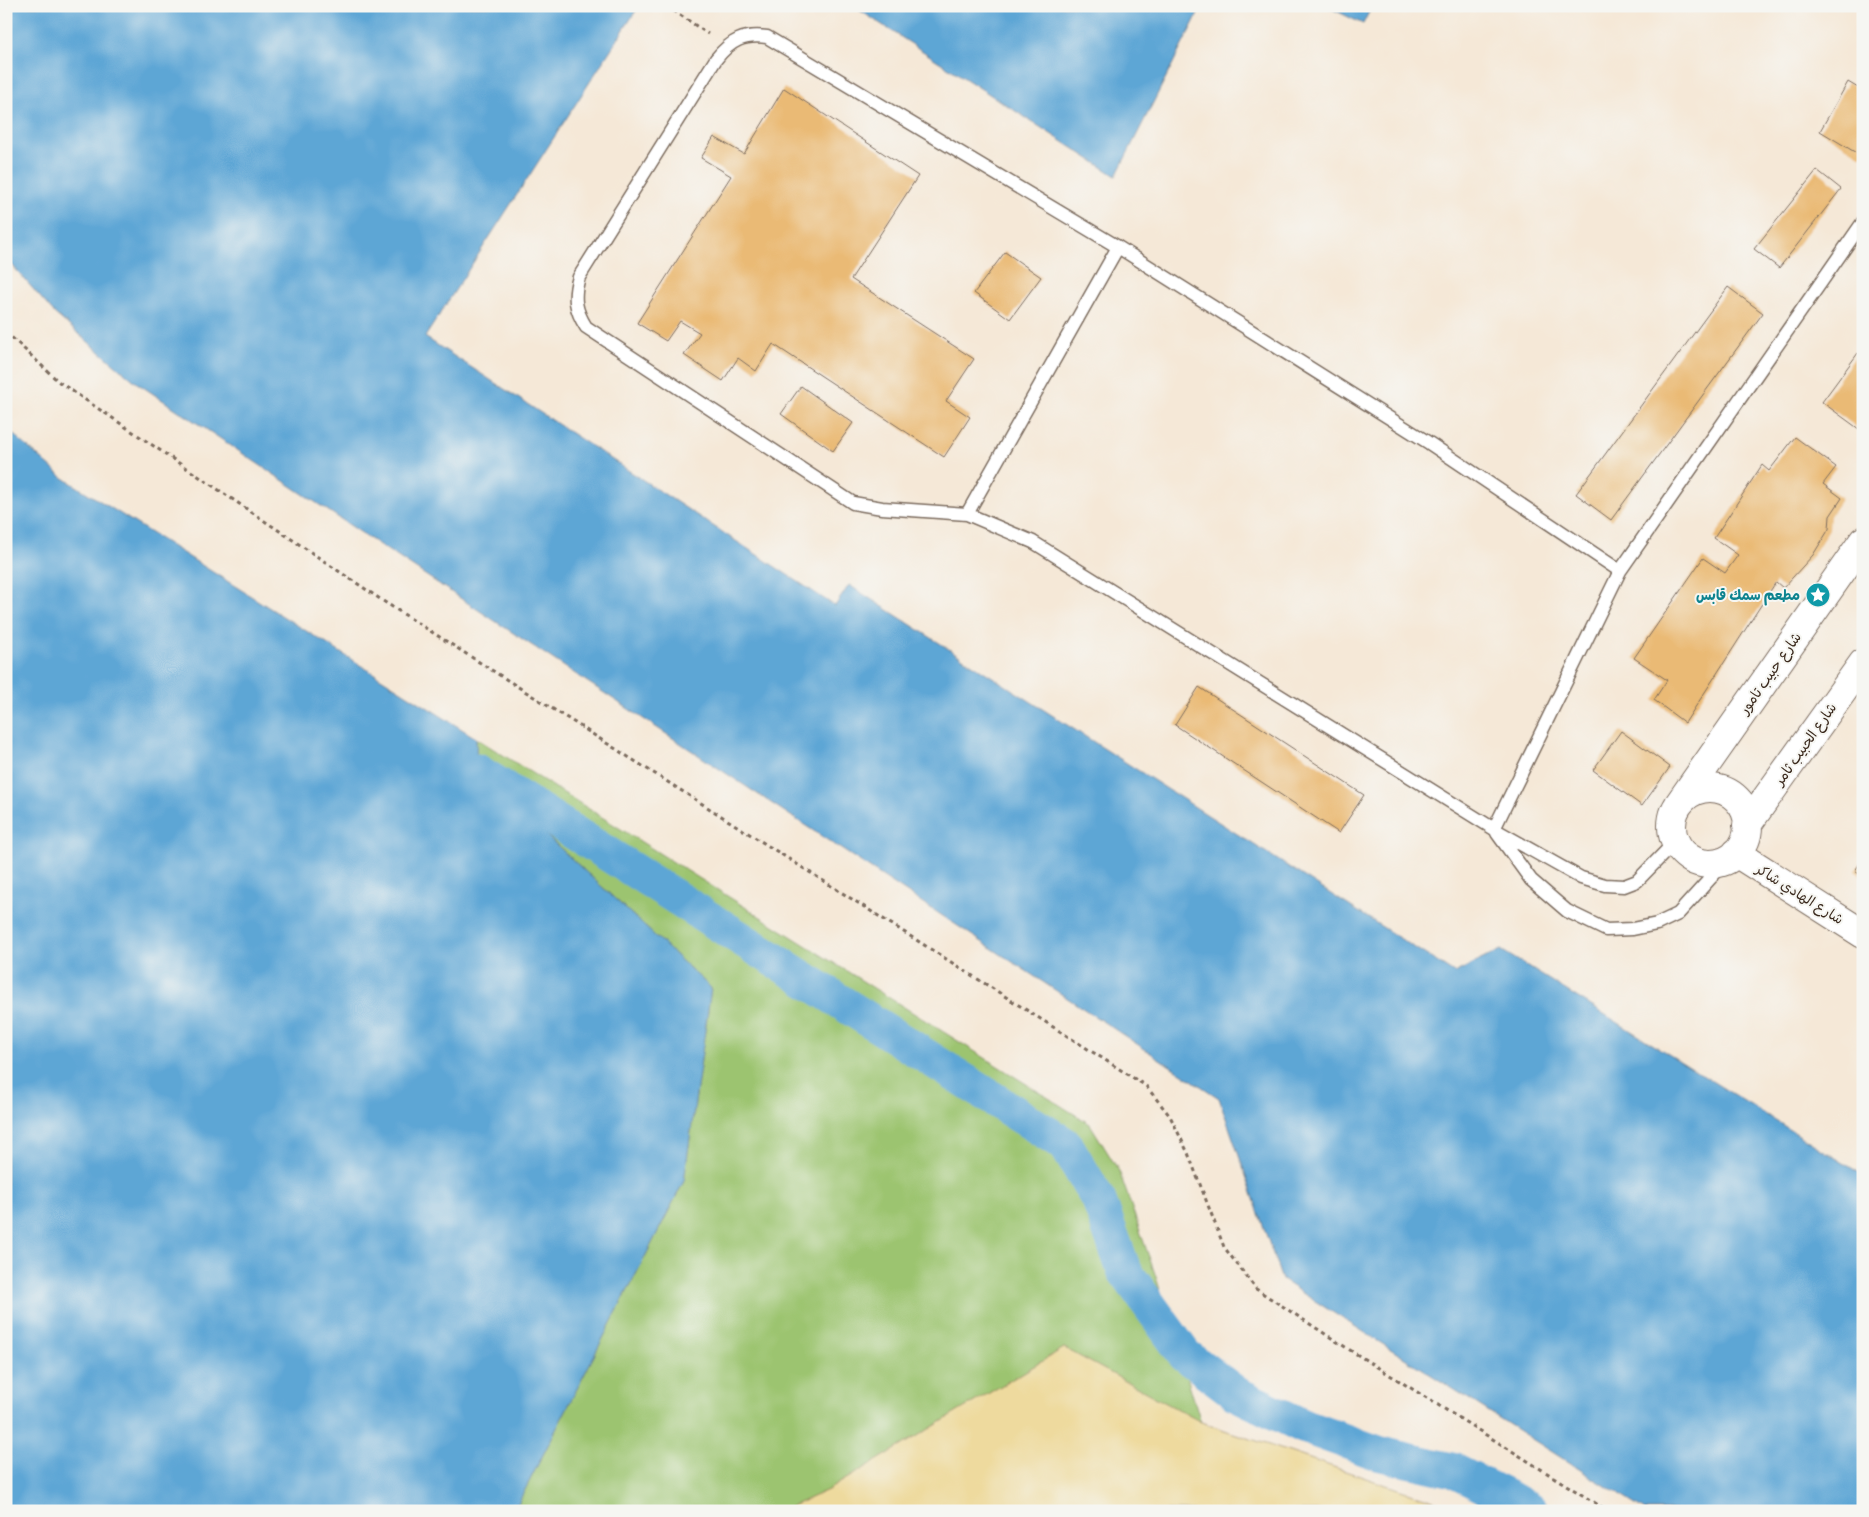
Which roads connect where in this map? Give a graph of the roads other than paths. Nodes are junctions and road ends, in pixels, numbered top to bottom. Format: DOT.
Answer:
graph roads {
  1 [pos="1863,222"];
  2 [pos="1118,248"];
  3 [pos="967,514"];
  4 [pos="1863,541"];
  5 [pos="1620,571"];
  6 [pos="1863,663"];
  7 [pos="1678,805"];
  8 [pos="1748,825"];
  9 [pos="1494,829"];
  10 [pos="1675,842"];
  11 [pos="1732,857"];
  12 [pos="1863,934"];
  1 -- 5 [label="lane"];
  2 -- 3 [label="lane"];
  2 -- 3 [label="lane"];
  2 -- 5 [label="lane"];
  3 -- 9 [label="lane"];
  4 -- 7 [label="street, شارع حبيب تامور"];
  5 -- 9 [label="lane"];
  6 -- 8 [label="street, شارع الحبيب ثامر"];
  7 -- 8 [label="street"];
  7 -- 10 [label="street"];
  8 -- 11 [label="street"];
  9 -- 10 [label="lane"];
  9 -- 11 [label="lane"];
  10 -- 11 [label="street"];
  11 -- 12 [label="street, شارع الهادي شاكر"];
}
